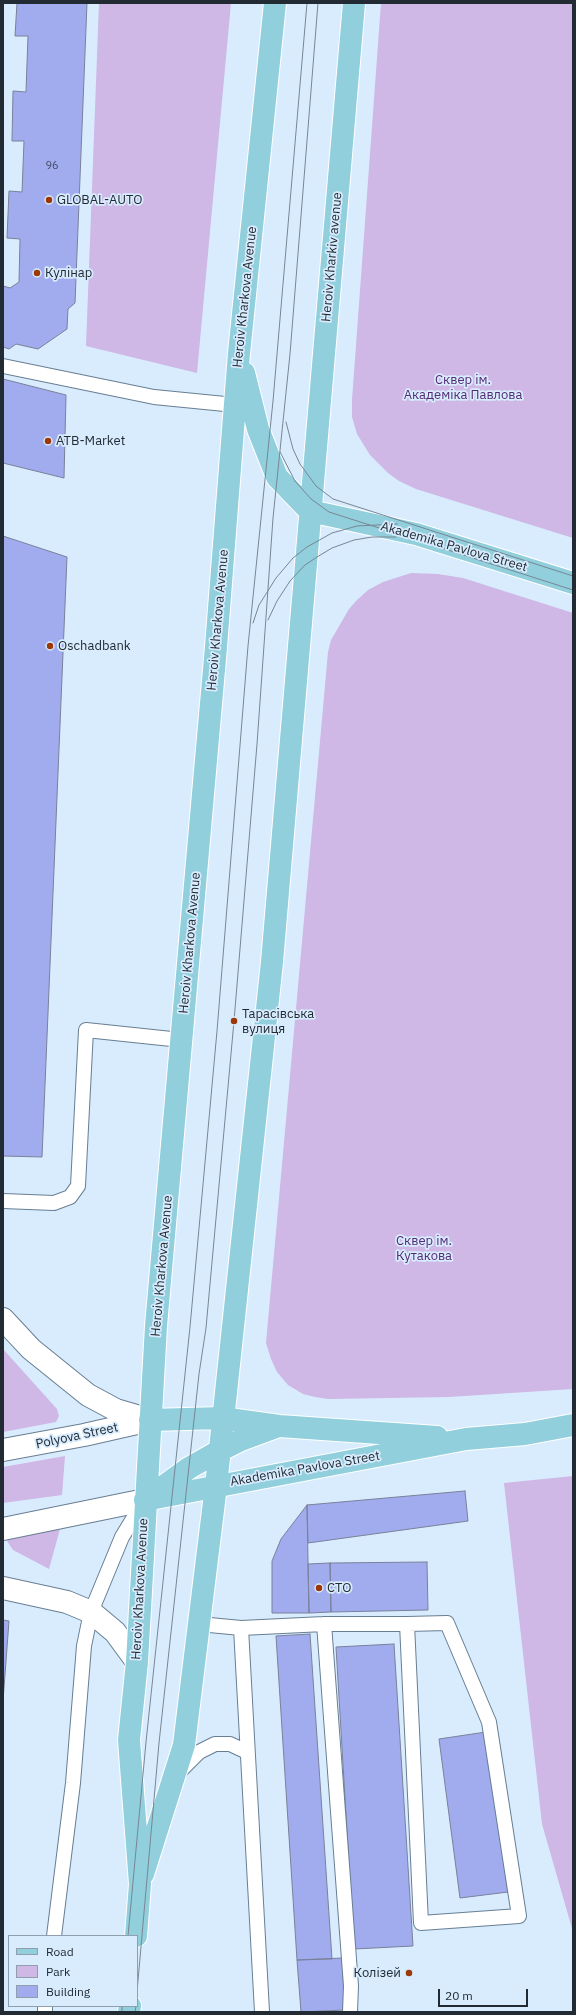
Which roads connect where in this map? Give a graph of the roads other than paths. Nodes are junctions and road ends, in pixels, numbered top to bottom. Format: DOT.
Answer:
graph roads {
  1 [pos="275,3"];
  2 [pos="354,3"];
  3 [pos="239,353"];
  4 [pos="3,366"];
  5 [pos="235,405"];
  6 [pos="310,511"];
  7 [pos="573,583"];
  8 [pos="181,1040"];
  9 [pos="3,1201"];
  10 [pos="3,1319"];
  11 [pos="222,1418"];
  12 [pos="150,1420"];
  13 [pos="573,1425"];
  14 [pos="279,1426"];
  15 [pos="466,1440"];
  16 [pos="3,1450"];
  17 [pos="219,1451"];
  18 [pos="216,1486"];
  19 [pos="145,1500"];
  20 [pos="3,1529"];
  21 [pos="3,1588"];
  22 [pos="91,1612"];
  23 [pos="200,1624"];
  24 [pos="324,1624"];
  25 [pos="407,1624"];
  26 [pos="241,1628"];
  27 [pos="137,1662"];
  28 [pos="247,1752"];
  29 [pos="173,1779"];
  30 [pos="140,1884"];
  31 [pos="54,1935"];
  32 [pos="136,1935"];
  33 [pos="262,2012"];
  34 [pos="350,2012"];
  1 -- 3 [label="main road, Heroiv Kharkova Avenue"];
  2 -- 6 [label="main road, Heroiv Kharkiv avenue"];
  3 -- 5 [label="main road, Heroiv Kharkova Avenue"];
  3 -- 6 [label="main road"];
  4 -- 5 [label="lane"];
  5 -- 8 [label="main road, Heroiv Kharkova Avenue"];
  6 -- 7 [label="main road, Akademika Pavlova Street"];
  6 -- 11 [label="main road, Heroiv Kharkova Avenue"];
  8 -- 9 [label="lane"];
  8 -- 12 [label="main road, Heroiv Kharkova Avenue"];
  10 -- 12 [label="main road"];
  11 -- 12 [label="main road, Akademika Pavlova Street"];
  11 -- 14 [label="main road, Akademika Pavlova Street"];
  11 -- 17 [label="main road, Heroiv Kharkova Avenue"];
  12 -- 16 [label="main road, Polyova Street"];
  12 -- 19 [label="main road, Heroiv Kharkova Avenue"];
  13 -- 15 [label="main road, Akademika Pavlova Street"];
  14 -- 15 [label="main road, Akademika Pavlova Street"];
  14 -- 17 [label="main road"];
  15 -- 18 [label="main road, Akademika Pavlova Street"];
  17 -- 18 [label="main road, Heroiv Kharkova Avenue"];
  17 -- 19 [label="main road"];
  18 -- 19 [label="main road, Akademika Pavlova Street"];
  18 -- 23 [label="main road, Heroiv Kharkova Avenue"];
  19 -- 20 [label="main road"];
  19 -- 22 [label="lane"];
  19 -- 27 [label="main road, Heroiv Kharkova Avenue"];
  21 -- 22 [label="main road"];
  22 -- 27 [label="main road"];
  22 -- 31 [label="lane"];
  23 -- 26 [label="lane"];
  23 -- 29 [label="main road, Heroiv Kharkova Avenue"];
  24 -- 25 [label="lane"];
  24 -- 26 [label="lane"];
  24 -- 34 [label="lane"];
  25 -- 25 [label="lane"];
  26 -- 28 [label="lane"];
  27 -- 30 [label="main road, Heroiv Kharkova Avenue"];
  28 -- 29 [label="lane"];
  28 -- 33 [label="lane"];
  29 -- 30 [label="main road, Heroiv Kharkova Avenue"];
  30 -- 32 [label="main road, Heroiv Kharkova Avenue"];
}
